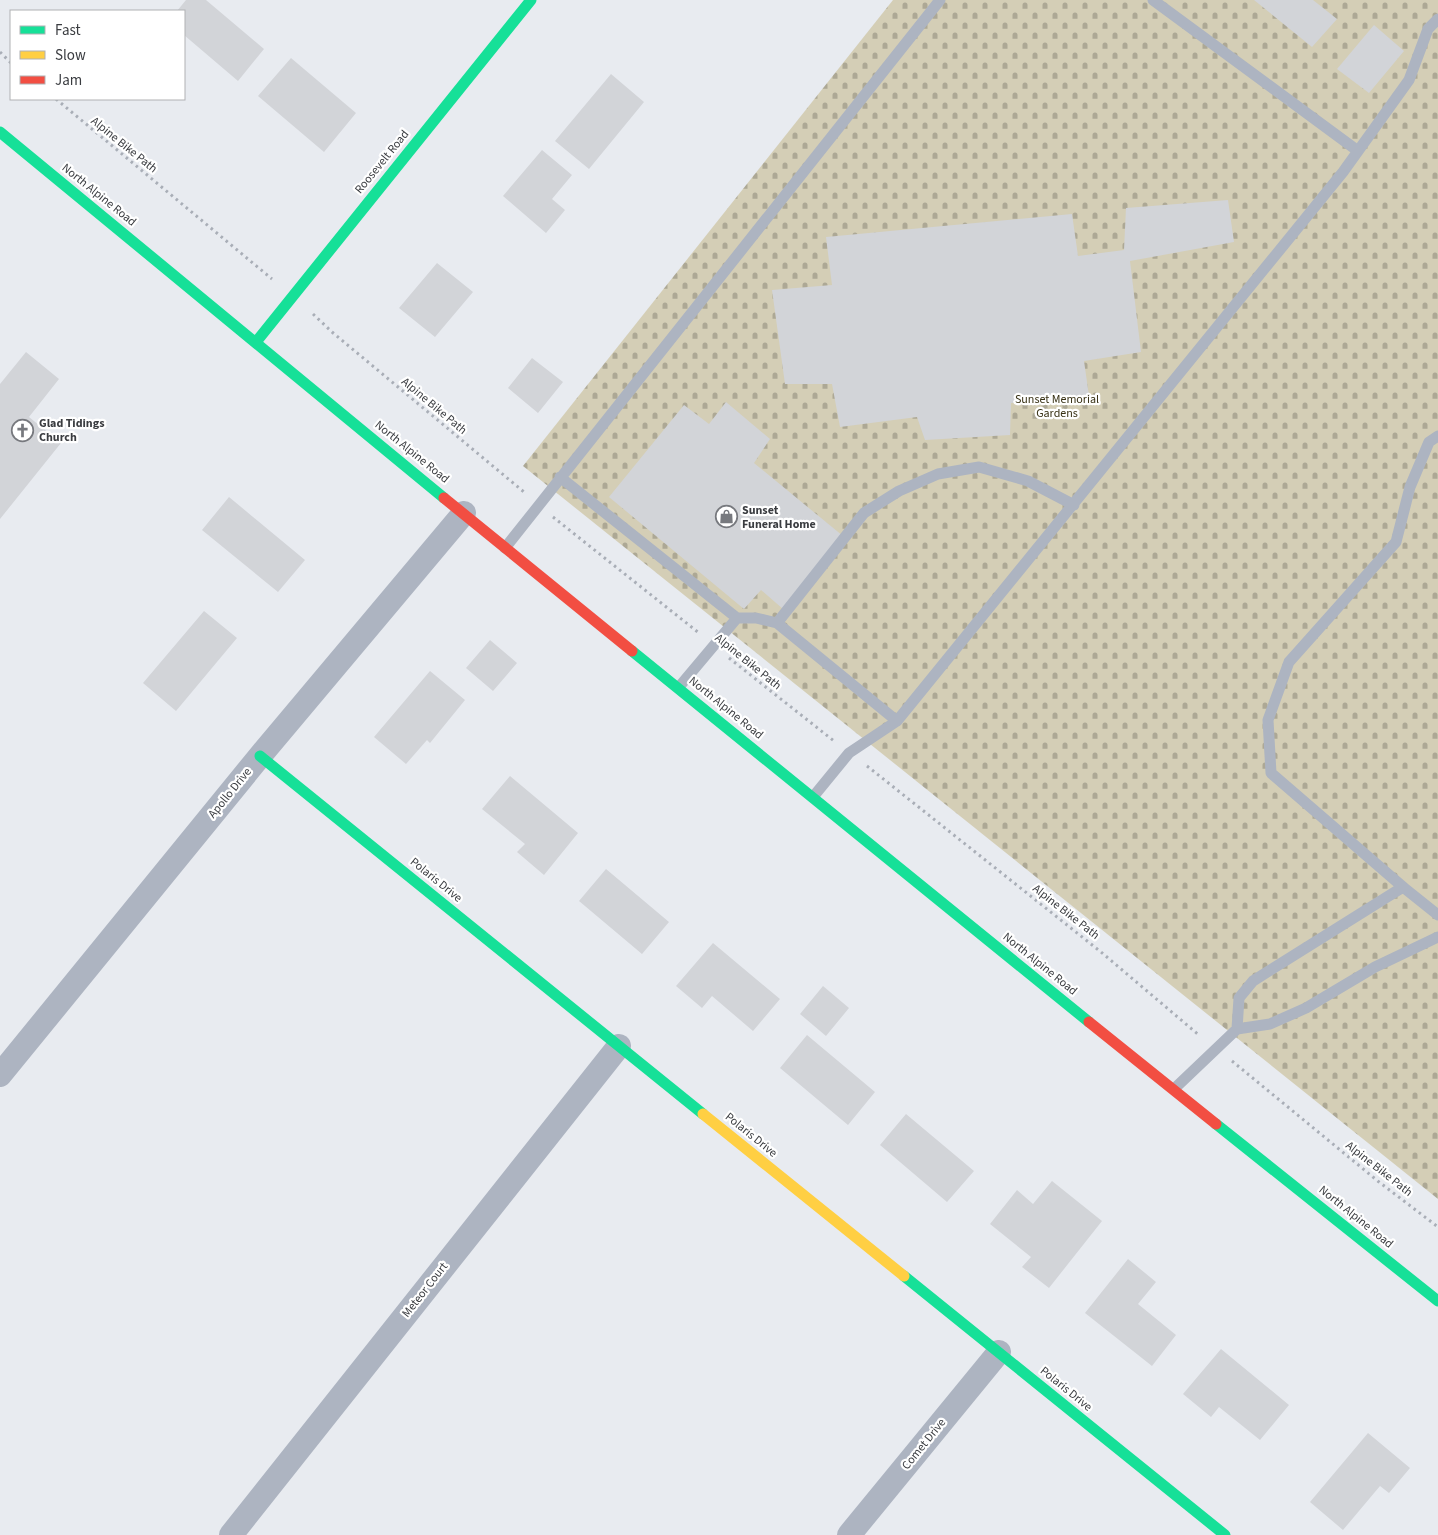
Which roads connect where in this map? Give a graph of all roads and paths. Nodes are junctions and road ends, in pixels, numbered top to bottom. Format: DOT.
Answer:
graph roads {
  1 [pos="531,0"];
  2 [pos="940,0"];
  3 [pos="1153,0"];
  4 [pos="1438,20"];
  5 [pos="0,52"];
  6 [pos="10,61"];
  7 [pos="57,100"];
  8 [pos="0,132"];
  9 [pos="1358,151"];
  10 [pos="292,296"];
  11 [pos="256,342"];
  12 [pos="1438,436"];
  13 [pos="560,477"];
  14 [pos="538,505"];
  15 [pos="1074,505"];
  16 [pos="464,513"];
  17 [pos="506,548"];
  18 [pos="737,618"];
  19 [pos="777,623"];
  20 [pos="714,646"];
  21 [pos="679,688"];
  22 [pos="897,721"];
  23 [pos="849,753"];
  24 [pos="260,756"];
  25 [pos="813,797"];
  26 [pos="1403,887"];
  27 [pos="1438,916"];
  28 [pos="1438,937"];
  29 [pos="1237,1029"];
  30 [pos="619,1046"];
  31 [pos="1216,1049"];
  32 [pos="0,1075"];
  33 [pos="1174,1089"];
  34 [pos="1438,1227"];
  35 [pos="1438,1301"];
  36 [pos="999,1352"];
  37 [pos="231,1535"];
  38 [pos="849,1535"];
  39 [pos="1225,1535"];
  1 -- 10 [label="main road, Roosevelt Road"];
  2 -- 13 [label="lane"];
  3 -- 9 [label="lane"];
  4 -- 9 [label="lane"];
  5 -- 6 [label="path"];
  7 -- 10 [label="path, Alpine Bike Path"];
  8 -- 11 [label="main road, North Alpine Road"];
  9 -- 15 [label="lane"];
  10 -- 11 [label="main road, Roosevelt Road"];
  10 -- 14 [label="path, Alpine Bike Path"];
  11 -- 16 [label="main road, North Alpine Road"];
  12 -- 26 [label="lane"];
  13 -- 14 [label="lane"];
  13 -- 18 [label="lane"];
  14 -- 17 [label="lane"];
  14 -- 20 [label="path, Alpine Bike Path"];
  15 -- 19 [label="lane"];
  15 -- 22 [label="lane"];
  16 -- 17 [label="main road, North Alpine Road"];
  16 -- 24 [label="street, Apollo Drive"];
  17 -- 21 [label="main road, North Alpine Road"];
  18 -- 19 [label="lane"];
  18 -- 20 [label="lane"];
  19 -- 22 [label="lane"];
  20 -- 21 [label="lane"];
  20 -- 23 [label="path, Alpine Bike Path"];
  21 -- 25 [label="main road, North Alpine Road"];
  22 -- 23 [label="lane"];
  23 -- 25 [label="lane"];
  23 -- 31 [label="path, Alpine Bike Path"];
  24 -- 30 [label="main road, Polaris Drive"];
  24 -- 32 [label="street, Apollo Drive"];
  25 -- 33 [label="main road, North Alpine Road"];
  26 -- 27 [label="lane"];
  26 -- 29 [label="lane"];
  28 -- 29 [label="lane"];
  29 -- 31 [label="lane"];
  30 -- 36 [label="main road, Polaris Drive"];
  30 -- 37 [label="street, Meteor Court"];
  31 -- 33 [label="lane"];
  31 -- 34 [label="path, Alpine Bike Path"];
  33 -- 35 [label="main road, North Alpine Road"];
  36 -- 38 [label="street, Comet Drive"];
  36 -- 39 [label="main road, Polaris Drive"];
}
